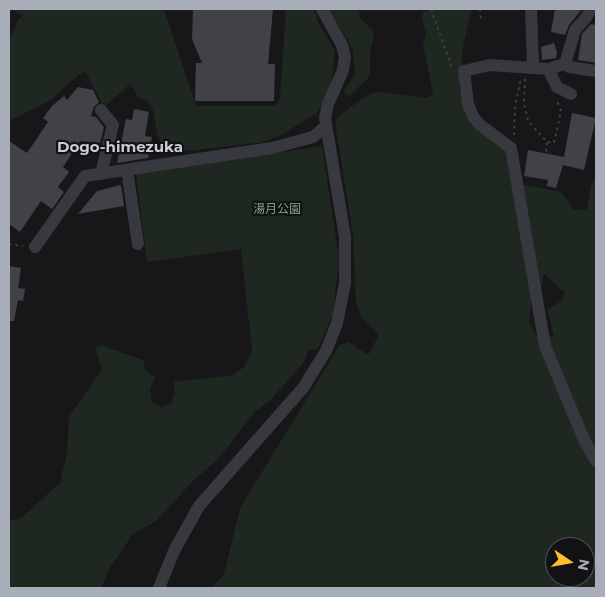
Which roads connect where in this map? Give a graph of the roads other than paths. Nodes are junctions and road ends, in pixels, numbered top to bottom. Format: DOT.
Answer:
graph roads {
  1 [pos="322,9"];
  2 [pos="531,9"];
  3 [pos="591,9"];
  4 [pos="565,64"];
  5 [pos="529,67"];
  6 [pos="548,69"];
  7 [pos="596,71"];
  8 [pos="571,94"];
  9 [pos="101,110"];
  10 [pos="326,126"];
  11 [pos="127,170"];
  12 [pos="101,174"];
  13 [pos="138,244"];
  14 [pos="35,247"];
  15 [pos="596,461"];
  16 [pos="159,588"];
  1 -- 10 [label="street"];
  2 -- 5 [label="street"];
  3 -- 4 [label="street"];
  4 -- 6 [label="street"];
  4 -- 7 [label="street"];
  5 -- 6 [label="street"];
  5 -- 15 [label="street"];
  6 -- 8 [label="street"];
  9 -- 12 [label="street"];
  10 -- 11 [label="street"];
  10 -- 16 [label="street"];
  11 -- 12 [label="street"];
  11 -- 13 [label="street"];
  12 -- 14 [label="street"];
}
